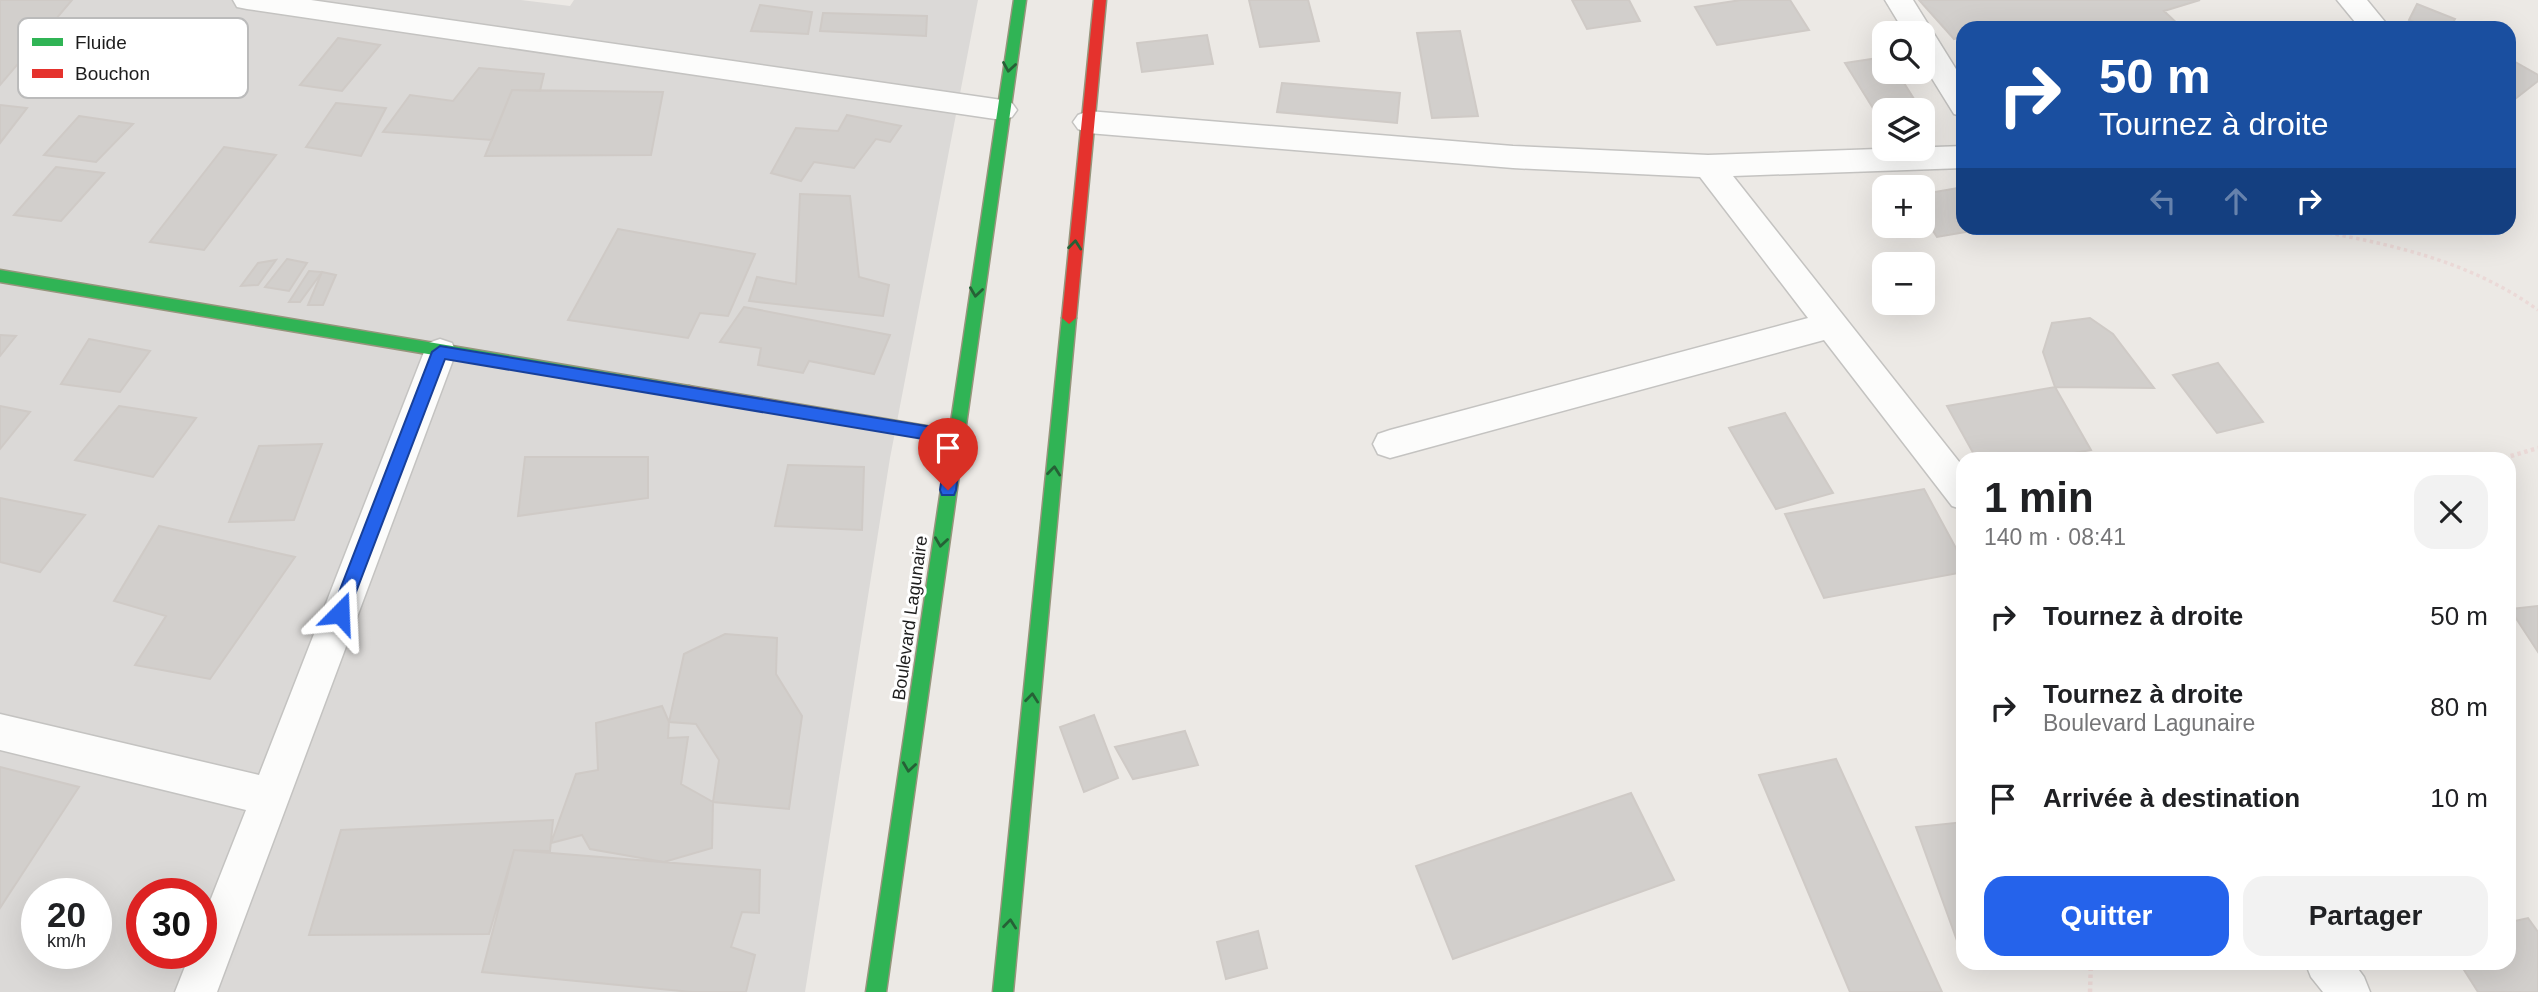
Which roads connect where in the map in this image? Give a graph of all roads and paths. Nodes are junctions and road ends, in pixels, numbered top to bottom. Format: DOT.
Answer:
graph roads {
  1 [pos="247,0"];
  2 [pos="1020,0"];
  3 [pos="1100,0"];
  4 [pos="1899,0"];
  5 [pos="2351,0"];
  6 [pos="1912,21"];
  7 [pos="2370,21"];
  8 [pos="1935,60"];
  9 [pos="1956,94"];
  10 [pos="1002,110"];
  11 [pos="1087,122"];
  12 [pos="1956,157"];
  13 [pos="1708,166"];
  14 [pos="2338,235"];
  15 [pos="0,276"];
  16 [pos="2538,310"];
  17 [pos="1832,325"];
  18 [pos="440,352"];
  19 [pos="956,438"];
  20 [pos="1390,444"];
  21 [pos="2538,448"];
  22 [pos="2516,454"];
  23 [pos="1956,485"];
  24 [pos="0,732"];
  25 [pos="270,796"];
  26 [pos="2091,970"];
  27 [pos="2332,970"];
  28 [pos="196,992"];
  29 [pos="876,992"];
  30 [pos="1003,992"];
  31 [pos="2090,992"];
  32 [pos="2349,992"];
  1 -- 10 [label="street"];
  2 -- 10 [label="main road, Boulevard Lagunaire, one-way"];
  3 -- 11 [label="main road"];
  4 -- 6 [label="street"];
  5 -- 7 [label="street"];
  8 -- 9 [label="street"];
  10 -- 19 [label="main road, Boulevard Lagunaire, one-way"];
  11 -- 13 [label="street"];
  30 -- 11 [label="main road, one-way"];
  12 -- 13 [label="street"];
  13 -- 17 [label="street"];
  14 -- 16 [label="path"];
  15 -- 18 [label="main road"];
  17 -- 20 [label="street"];
  17 -- 23 [label="street"];
  18 -- 19 [label="main road"];
  18 -- 25 [label="street"];
  19 -- 29 [label="main road, Boulevard Lagunaire, one-way"];
  21 -- 22 [label="path"];
  24 -- 25 [label="street"];
  25 -- 28 [label="street"];
  26 -- 31 [label="path"];
  27 -- 32 [label="street"];
}
